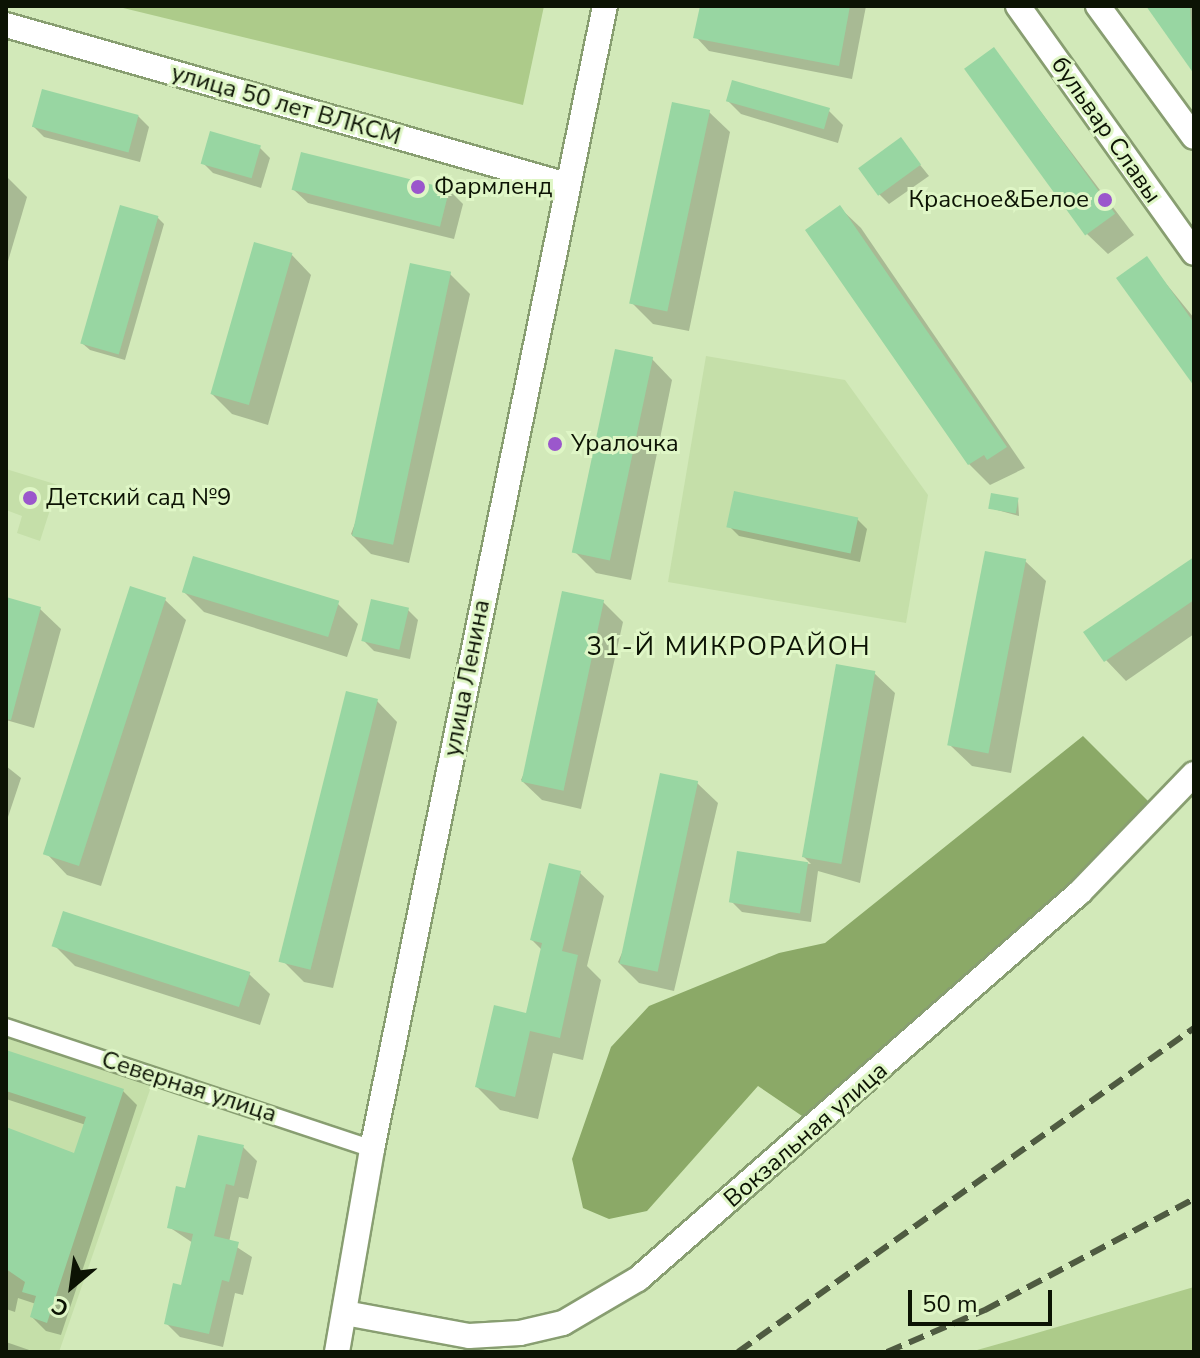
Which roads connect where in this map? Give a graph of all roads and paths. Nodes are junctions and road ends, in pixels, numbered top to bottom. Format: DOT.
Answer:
graph roads {
  1 [pos="605,6"];
  2 [pos="1018,6"];
  3 [pos="1098,6"];
  4 [pos="6,25"];
  5 [pos="1194,137"];
  6 [pos="567,185"];
  7 [pos="1194,253"];
  8 [pos="1194,774"];
  9 [pos="6,1027"];
  10 [pos="372,1149"];
  11 [pos="345,1313"];
  12 [pos="337,1352"];
  1 -- 6 [label="street, улица Ленина"];
  2 -- 7 [label="street, бульвар Славы"];
  3 -- 5 [label="street"];
  4 -- 6 [label="street, улица 50 лет ВЛКСМ"];
  6 -- 10 [label="street, улица Ленина"];
  8 -- 11 [label="street, Вокзальная улица"];
  9 -- 10 [label="street, Северная улица"];
  10 -- 11 [label="street, улица Ленина"];
  11 -- 12 [label="street, улица Ленина"];
}
